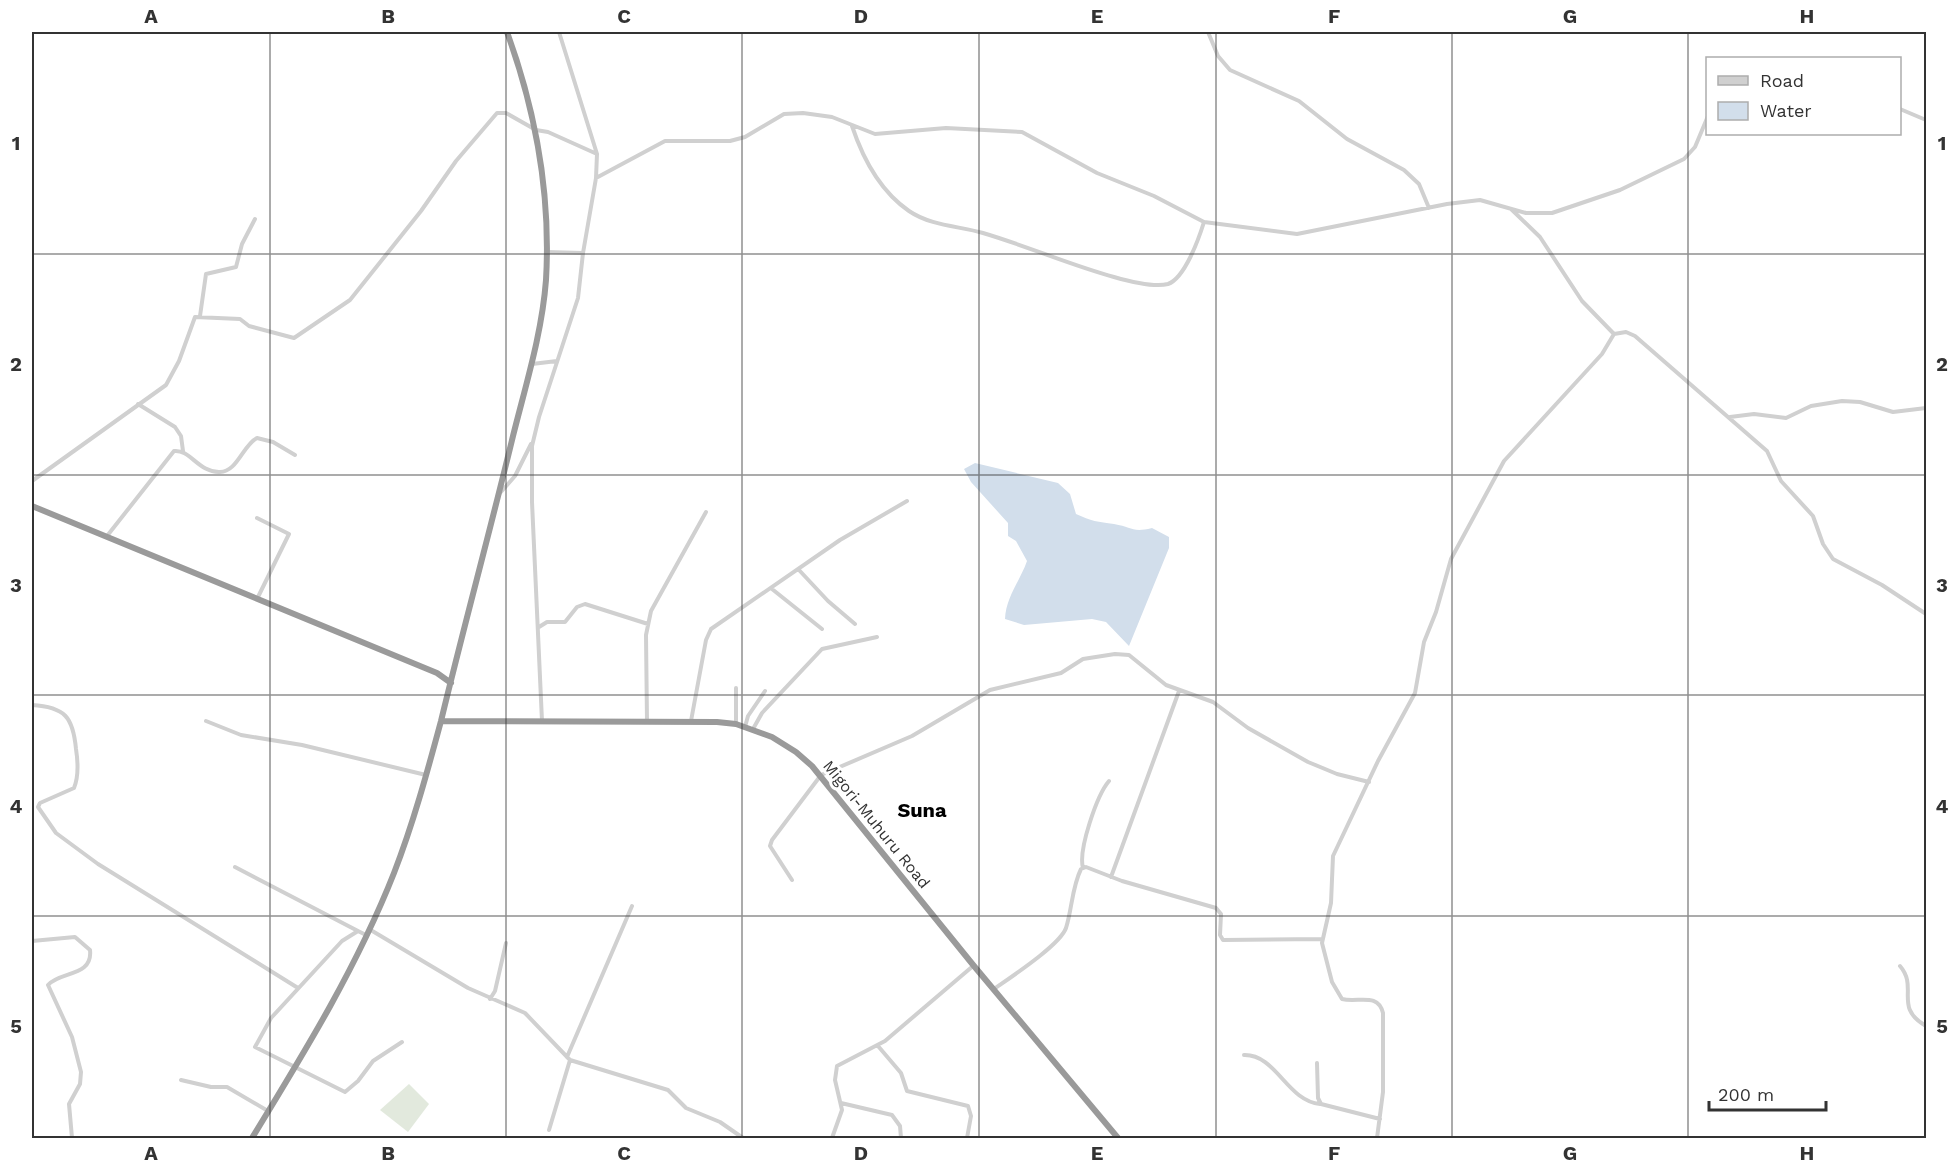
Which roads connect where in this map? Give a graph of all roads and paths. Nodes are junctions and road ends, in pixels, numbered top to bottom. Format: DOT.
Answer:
graph roads {
  1 [pos="507,32"];
  2 [pos="559,32"];
  3 [pos="1208,32"];
  4 [pos="1901,110"];
  5 [pos="1706,118"];
  6 [pos="1926,120"];
  7 [pos="852,125"];
  8 [pos="536,130"];
  9 [pos="597,154"];
  10 [pos="597,178"];
  11 [pos="1429,208"];
  12 [pos="1510,208"];
  13 [pos="255,219"];
  14 [pos="1204,222"];
  15 [pos="546,252"];
  16 [pos="583,253"];
  17 [pos="200,316"];
  18 [pos="1614,334"];
  19 [pos="558,361"];
  20 [pos="531,364"];
  21 [pos="138,404"];
  22 [pos="1926,408"];
  23 [pos="1729,417"];
  24 [pos="533,441"];
  25 [pos="181,442"];
  26 [pos="174,451"];
  27 [pos="183,452"];
  28 [pos="295,455"];
  29 [pos="32,481"];
  30 [pos="499,494"];
  31 [pos="907,501"];
  32 [pos="32,506"];
  33 [pos="706,512"];
  34 [pos="257,518"];
  35 [pos="106,537"];
  36 [pos="799,570"];
  37 [pos="772,589"];
  38 [pos="257,599"];
  39 [pos="1926,614"];
  40 [pos="538,617"];
  41 [pos="547,622"];
  42 [pos="648,624"];
  43 [pos="855,624"];
  44 [pos="539,627"];
  45 [pos="822,629"];
  46 [pos="877,637"];
  47 [pos="437,674"];
  48 [pos="453,675"];
  49 [pos="451,683"];
  50 [pos="736,688"];
  51 [pos="765,691"];
  52 [pos="1179,691"];
  53 [pos="32,705"];
  54 [pos="206,721"];
  55 [pos="441,721"];
  56 [pos="690,722"];
  57 [pos="543,723"];
  58 [pos="646,723"];
  59 [pos="736,724"];
  60 [pos="745,727"];
  61 [pos="753,729"];
  62 [pos="821,775"];
  63 [pos="426,776"];
  64 [pos="1109,781"];
  65 [pos="1369,782"];
  66 [pos="235,867"];
  67 [pos="1083,868"];
  68 [pos="1111,877"];
  69 [pos="792,880"];
  70 [pos="632,906"];
  71 [pos="358,931"];
  72 [pos="368,932"];
  73 [pos="1322,939"];
  74 [pos="32,941"];
  75 [pos="506,943"];
  76 [pos="974,966"];
  77 [pos="1900,966"];
  78 [pos="298,988"];
  79 [pos="994,989"];
  80 [pos="490,999"];
  81 [pos="1926,1026"];
  82 [pos="402,1041"];
  83 [pos="878,1046"];
  84 [pos="1244,1055"];
  85 [pos="569,1059"];
  86 [pos="1317,1063"];
  87 [pos="294,1068"];
  88 [pos="181,1080"];
  89 [pos="841,1103"];
  90 [pos="1321,1104"];
  91 [pos="268,1112"];
  92 [pos="1380,1119"];
  93 [pos="549,1130"];
  94 [pos="72,1138"];
  95 [pos="252,1138"];
  96 [pos="743,1138"];
  97 [pos="832,1138"];
  98 [pos="901,1138"];
  99 [pos="967,1138"];
  100 [pos="1118,1138"];
  101 [pos="1377,1138"];
  1 -- 8 [label="highway"];
  2 -- 9 [label="street"];
  3 -- 11 [label="street"];
  4 -- 6 [label="street"];
  5 -- 12 [label="street"];
  7 -- 10 [label="street"];
  7 -- 14 [label="street"];
  7 -- 14 [label="street"];
  8 -- 9 [label="street"];
  8 -- 15 [label="highway"];
  8 -- 17 [label="street"];
  9 -- 10 [label="street"];
  10 -- 16 [label="street"];
  11 -- 12 [label="street"];
  11 -- 14 [label="street"];
  12 -- 18 [label="street"];
  13 -- 17 [label="street"];
  15 -- 16 [label="street"];
  15 -- 20 [label="highway"];
  16 -- 19 [label="street"];
  17 -- 21 [label="street"];
  18 -- 23 [label="street"];
  18 -- 65 [label="street"];
  19 -- 20 [label="street"];
  19 -- 24 [label="street"];
  20 -- 30 [label="highway"];
  21 -- 25 [label="street"];
  21 -- 29 [label="street"];
  22 -- 23 [label="street"];
  23 -- 39 [label="street"];
  24 -- 30 [label="street"];
  24 -- 40 [label="street"];
  25 -- 26 [label="street"];
  25 -- 27 [label="street"];
  26 -- 27 [label="street"];
  26 -- 35 [label="street"];
  27 -- 28 [label="street"];
  30 -- 48 [label="highway"];
  31 -- 36 [label="street"];
  32 -- 35 [label="highway"];
  33 -- 42 [label="street"];
  34 -- 38 [label="street"];
  35 -- 38 [label="highway"];
  36 -- 37 [label="street"];
  36 -- 43 [label="street"];
  37 -- 45 [label="street"];
  37 -- 56 [label="street"];
  38 -- 47 [label="highway"];
  40 -- 41 [label="street"];
  40 -- 44 [label="street"];
  41 -- 42 [label="street"];
  41 -- 44 [label="street"];
  42 -- 58 [label="street"];
  44 -- 57 [label="street"];
  46 -- 61 [label="street"];
  47 -- 48 [label="highway"];
  47 -- 49 [label="highway"];
  48 -- 49 [label="highway"];
  49 -- 55 [label="highway"];
  50 -- 59 [label="street"];
  51 -- 60 [label="street"];
  52 -- 62 [label="street"];
  52 -- 65 [label="street"];
  52 -- 68 [label="street"];
  53 -- 78 [label="street"];
  54 -- 63 [label="street"];
  55 -- 57 [label="highway, Migori-Muhuru Road"];
  55 -- 63 [label="highway"];
  56 -- 58 [label="highway, Migori-Muhuru Road"];
  56 -- 59 [label="highway, Migori-Muhuru Road"];
  57 -- 58 [label="highway, Migori-Muhuru Road"];
  59 -- 60 [label="highway, Migori-Muhuru Road"];
  60 -- 61 [label="highway, Migori-Muhuru Road"];
  61 -- 62 [label="highway, Migori-Muhuru Road"];
  62 -- 69 [label="street"];
  62 -- 76 [label="highway, Migori-Muhuru Road"];
  63 -- 72 [label="highway"];
  64 -- 67 [label="street"];
  65 -- 73 [label="street"];
  66 -- 71 [label="street"];
  67 -- 68 [label="street"];
  67 -- 79 [label="street"];
  68 -- 73 [label="street"];
  70 -- 85 [label="street"];
  71 -- 72 [label="street"];
  71 -- 78 [label="street"];
  72 -- 80 [label="street"];
  72 -- 87 [label="highway"];
  73 -- 92 [label="street"];
  74 -- 94 [label="street"];
  75 -- 80 [label="street"];
  76 -- 79 [label="highway, Migori-Muhuru Road"];
  76 -- 83 [label="street"];
  77 -- 81 [label="street"];
  78 -- 87 [label="street"];
  79 -- 100 [label="highway, Migori-Muhuru Road"];
  80 -- 85 [label="street"];
  82 -- 87 [label="street"];
  83 -- 89 [label="street"];
  83 -- 99 [label="street"];
  84 -- 90 [label="street"];
  85 -- 93 [label="street"];
  85 -- 96 [label="street"];
  86 -- 90 [label="street"];
  87 -- 91 [label="highway"];
  88 -- 91 [label="street"];
  89 -- 97 [label="street"];
  89 -- 98 [label="street"];
  90 -- 92 [label="street"];
  91 -- 95 [label="highway"];
  92 -- 101 [label="street"];
}
